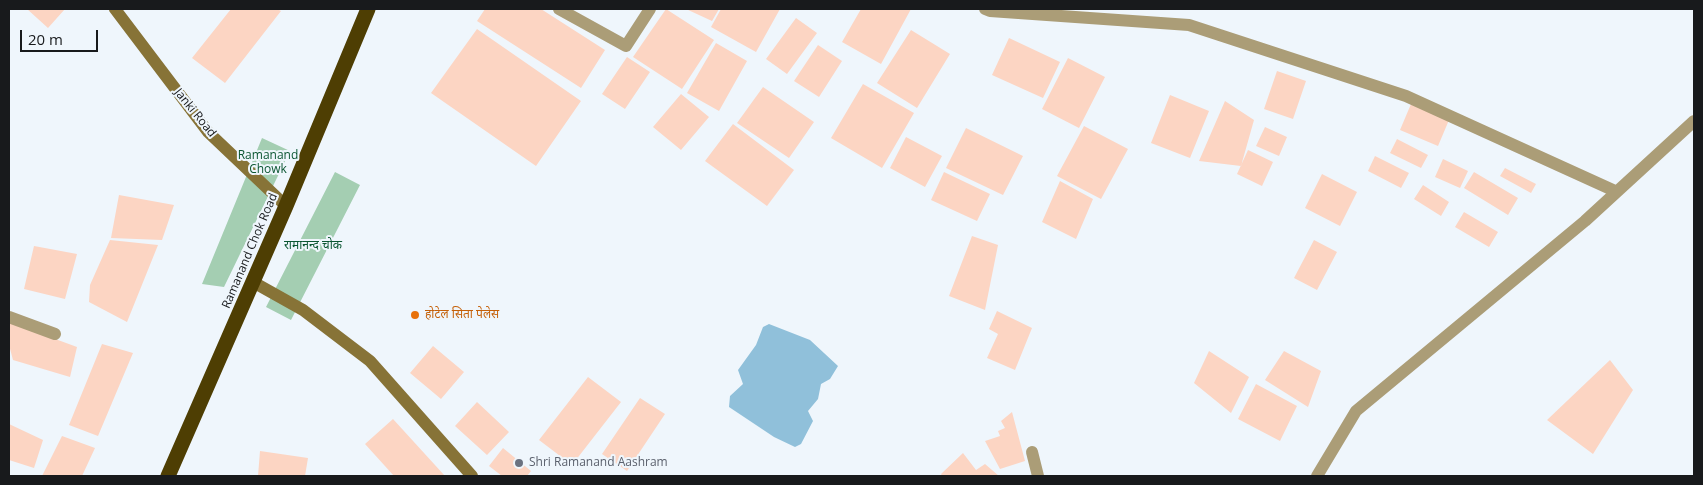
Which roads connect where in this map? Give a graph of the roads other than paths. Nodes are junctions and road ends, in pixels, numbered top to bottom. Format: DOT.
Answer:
graph roads {
  1 [pos="114,9"];
  2 [pos="368,9"];
  3 [pos="559,9"];
  4 [pos="650,9"];
  5 [pos="985,9"];
  6 [pos="1694,121"];
  7 [pos="1615,191"];
  8 [pos="286,206"];
  9 [pos="253,282"];
  10 [pos="9,317"];
  11 [pos="55,334"];
  12 [pos="1032,452"];
  13 [pos="168,476"];
  14 [pos="472,476"];
  15 [pos="1038,476"];
  16 [pos="1318,476"];
  1 -- 8 [label="main road, Janki Road"];
  2 -- 8 [label="highway, Ramanand Chok Road"];
  3 -- 4 [label="street"];
  5 -- 7 [label="street"];
  6 -- 7 [label="street"];
  7 -- 16 [label="street"];
  8 -- 9 [label="highway, Ramanand Chok Road"];
  9 -- 13 [label="highway, Ramanand Chok Road"];
  9 -- 14 [label="main road"];
  10 -- 11 [label="street"];
  12 -- 15 [label="street"];
}
